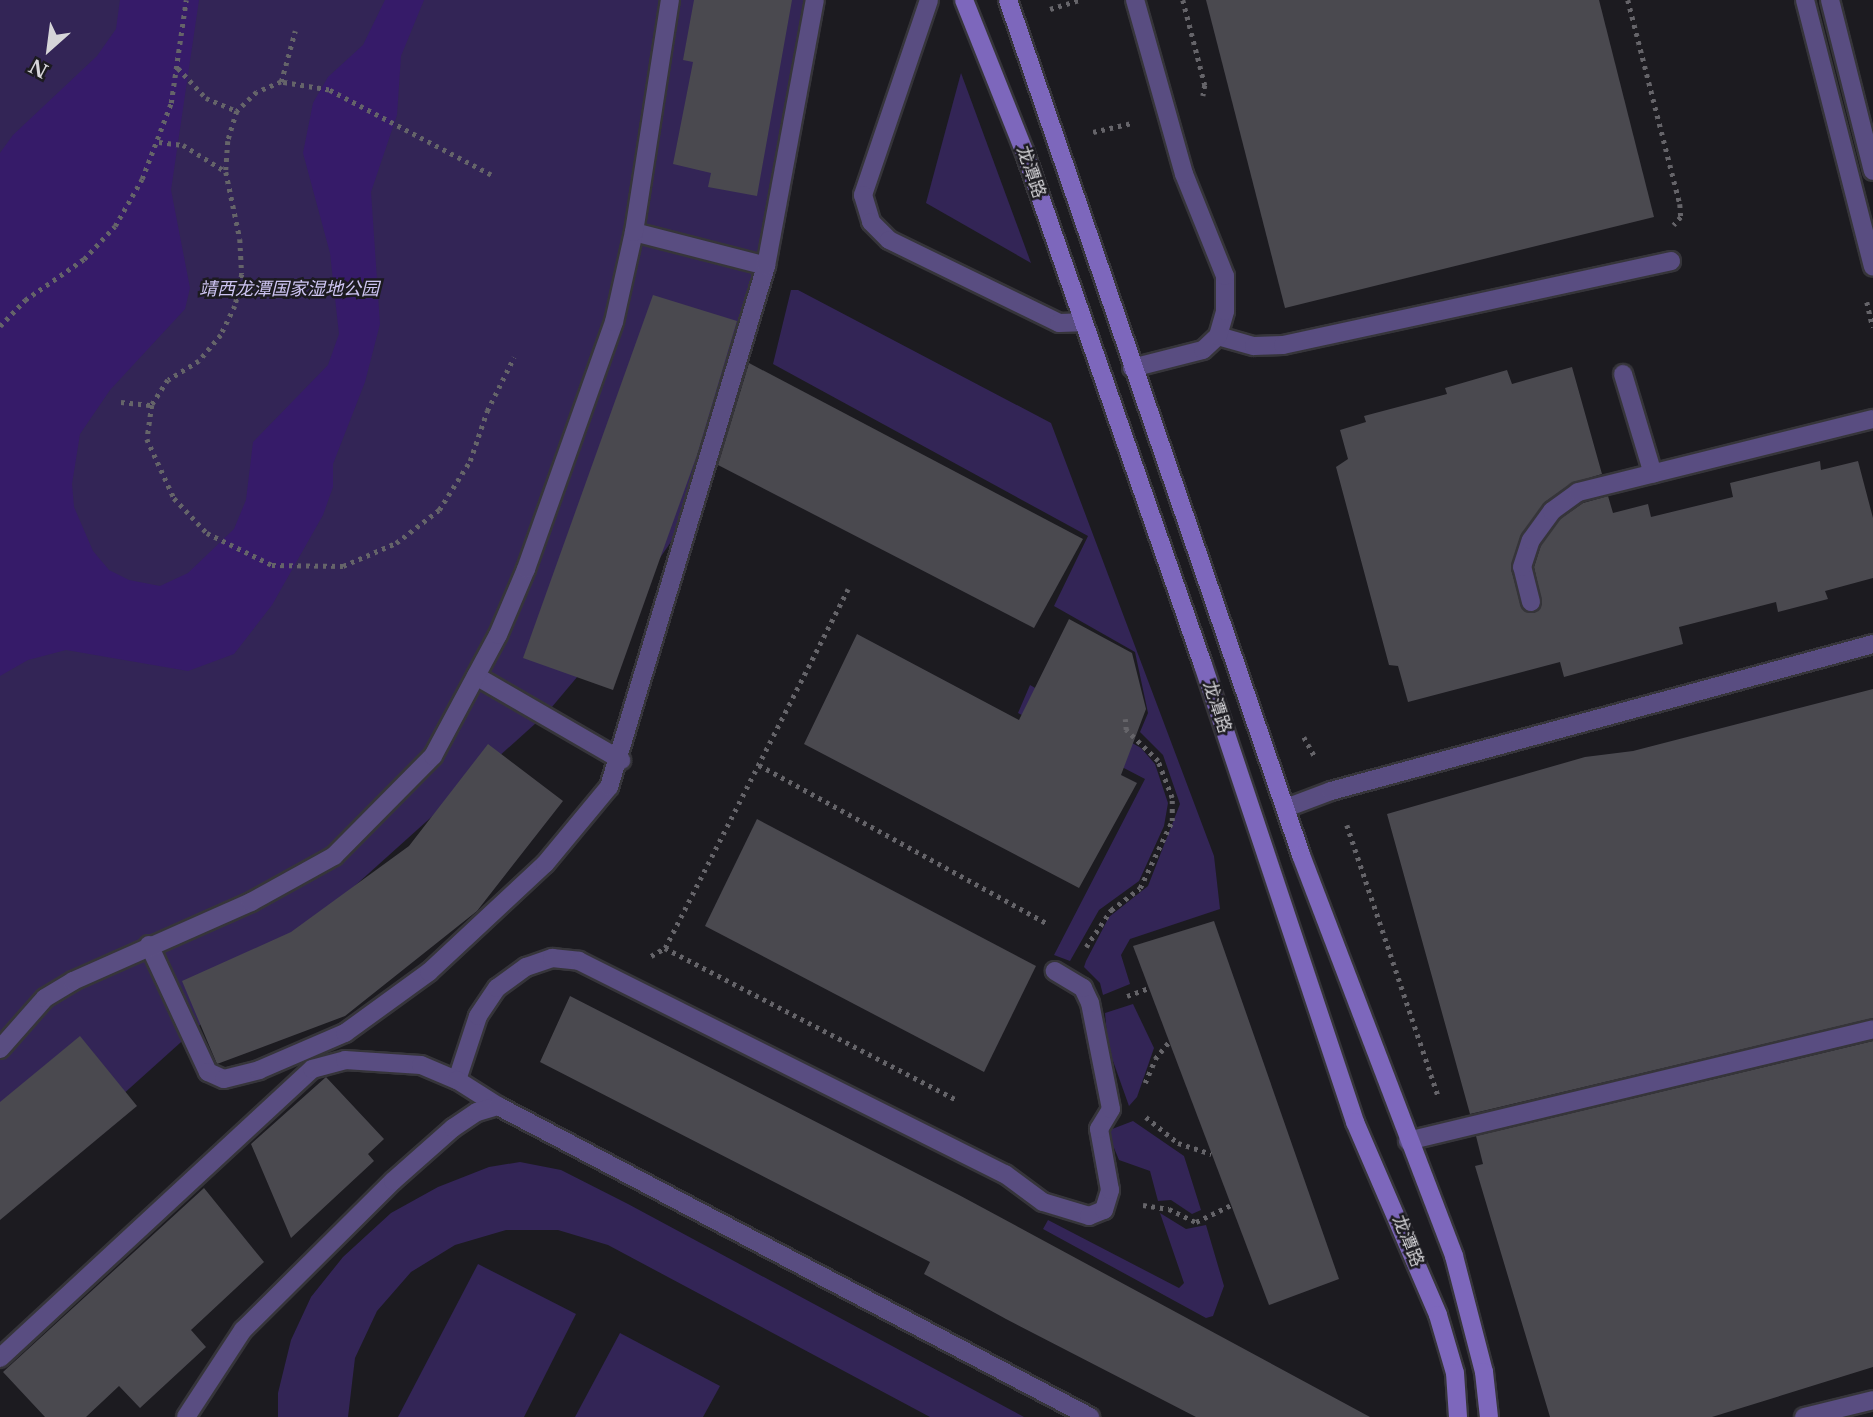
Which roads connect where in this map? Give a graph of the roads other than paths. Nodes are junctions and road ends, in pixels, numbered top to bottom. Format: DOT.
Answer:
graph roads {
  1 [pos="670,0"];
  2 [pos="815,0"];
  3 [pos="929,0"];
  4 [pos="964,0"];
  5 [pos="1008,0"];
  6 [pos="1135,0"];
  7 [pos="1805,0"];
  8 [pos="1830,0"];
  9 [pos="1873,171"];
  10 [pos="634,232"];
  11 [pos="1671,261"];
  12 [pos="1873,265"];
  13 [pos="766,267"];
  14 [pos="1082,322"];
  15 [pos="1217,336"];
  16 [pos="1132,368"];
  17 [pos="1623,374"];
  18 [pos="1873,419"];
  19 [pos="1653,474"];
  20 [pos="1531,602"];
  21 [pos="1873,644"];
  22 [pos="476,676"];
  23 [pos="621,760"];
  24 [pos="1286,808"];
  25 [pos="149,945"];
  26 [pos="1055,971"];
  27 [pos="1873,1029"];
  28 [pos="0,1049"];
  29 [pos="457,1080"];
  30 [pos="498,1106"];
  31 [pos="1408,1142"];
  32 [pos="0,1358"];
  33 [pos="1873,1400"];
  34 [pos="186,1417"];
  35 [pos="1090,1417"];
  36 [pos="1458,1417"];
  37 [pos="1489,1417"];
  38 [pos="1804,1417"];
  1 -- 10 [label="street"];
  2 -- 13 [label="street"];
  3 -- 14 [label="street"];
  4 -- 14 [label="main road, 龙潭路"];
  5 -- 16 [label="main road, 龙潭路"];
  6 -- 15 [label="street"];
  7 -- 12 [label="street"];
  8 -- 9 [label="street"];
  10 -- 13 [label="street"];
  10 -- 22 [label="street"];
  11 -- 15 [label="street"];
  13 -- 23 [label="street"];
  14 -- 36 [label="main road, 龙潭路"];
  15 -- 16 [label="street"];
  16 -- 24 [label="main road, 龙潭路"];
  17 -- 19 [label="street"];
  18 -- 19 [label="street"];
  19 -- 20 [label="street"];
  21 -- 24 [label="street"];
  22 -- 23 [label="street"];
  22 -- 25 [label="street"];
  23 -- 25 [label="street"];
  24 -- 31 [label="main road, 龙潭路"];
  25 -- 28 [label="street"];
  26 -- 29 [label="street"];
  27 -- 31 [label="street"];
  29 -- 30 [label="street"];
  29 -- 32 [label="street"];
  30 -- 34 [label="street"];
  30 -- 35 [label="street"];
  31 -- 37 [label="main road, 龙潭路"];
  33 -- 38 [label="street"];
}
